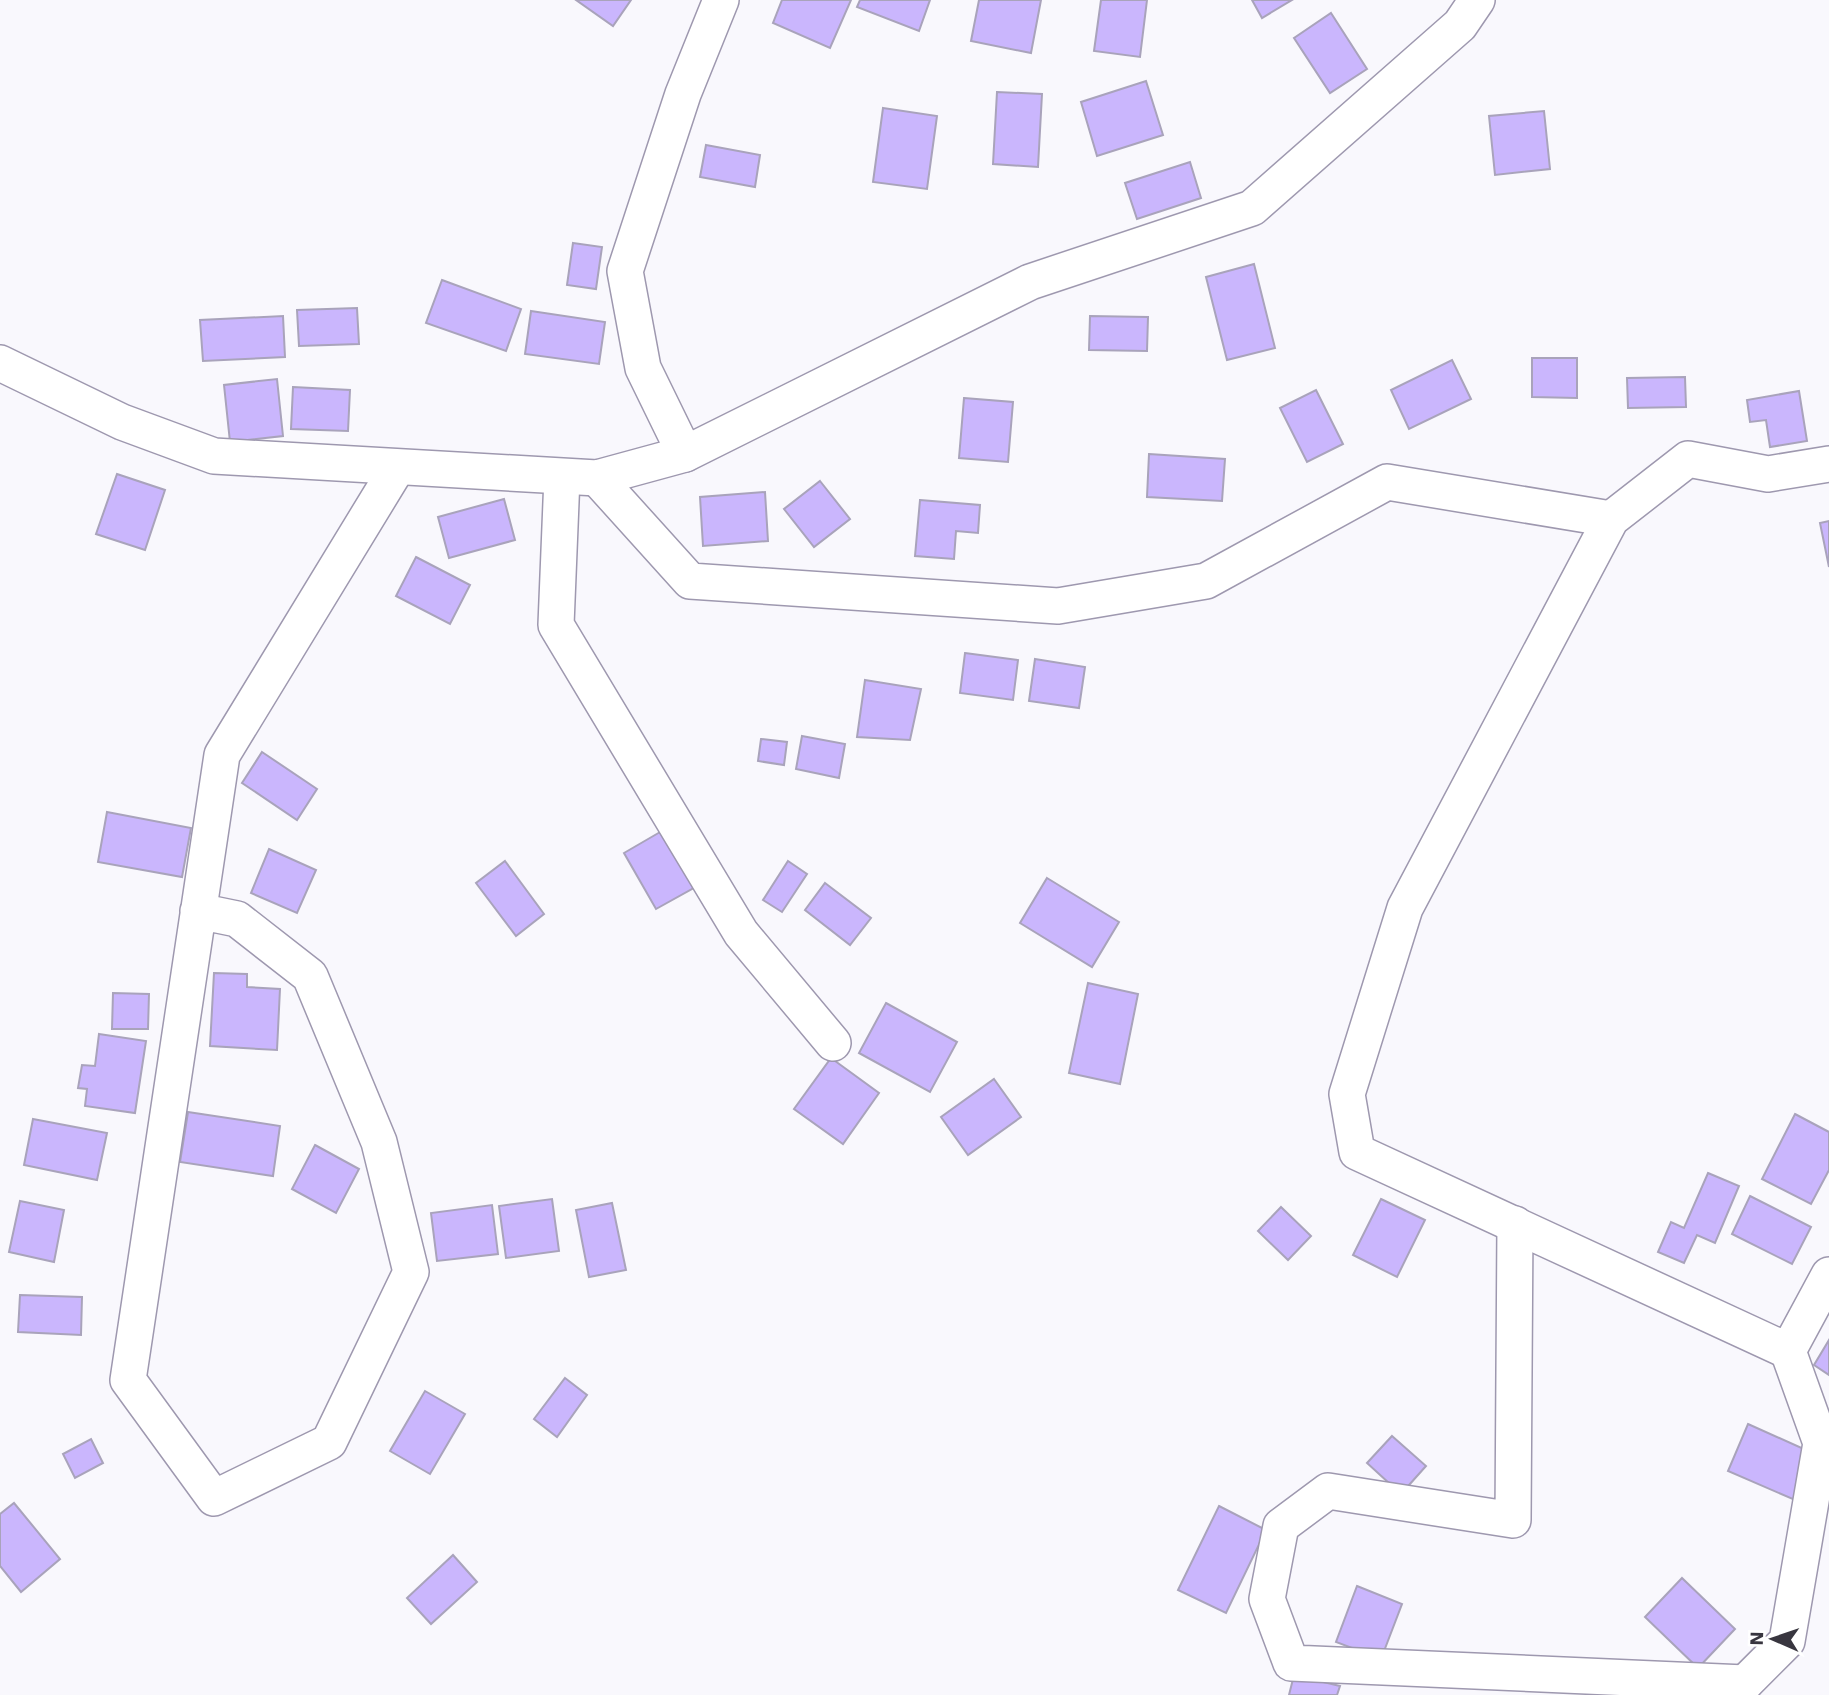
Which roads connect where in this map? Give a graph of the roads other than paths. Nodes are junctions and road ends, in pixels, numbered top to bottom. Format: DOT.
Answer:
graph roads {
  1 [pos="721,0"];
  2 [pos="1477,0"];
  3 [pos="0,364"];
  4 [pos="685,454"];
  5 [pos="1829,464"];
  6 [pos="397,468"];
  7 [pos="562,477"];
  8 [pos="597,478"];
  9 [pos="1611,519"];
  10 [pos="198,911"];
  11 [pos="833,1043"];
  12 [pos="1515,1224"];
  13 [pos="1829,1275"];
  14 [pos="1788,1351"];
  15 [pos="1739,1689"];
  1 -- 4 [label="street"];
  2 -- 4 [label="street"];
  3 -- 6 [label="street"];
  4 -- 8 [label="street"];
  5 -- 9 [label="street"];
  6 -- 7 [label="street"];
  6 -- 10 [label="street"];
  7 -- 8 [label="street"];
  7 -- 11 [label="street"];
  8 -- 9 [label="street"];
  9 -- 12 [label="street"];
  10 -- 10 [label="street"];
  12 -- 14 [label="street"];
  12 -- 15 [label="street"];
  13 -- 14 [label="street"];
  14 -- 15 [label="street"];
}
